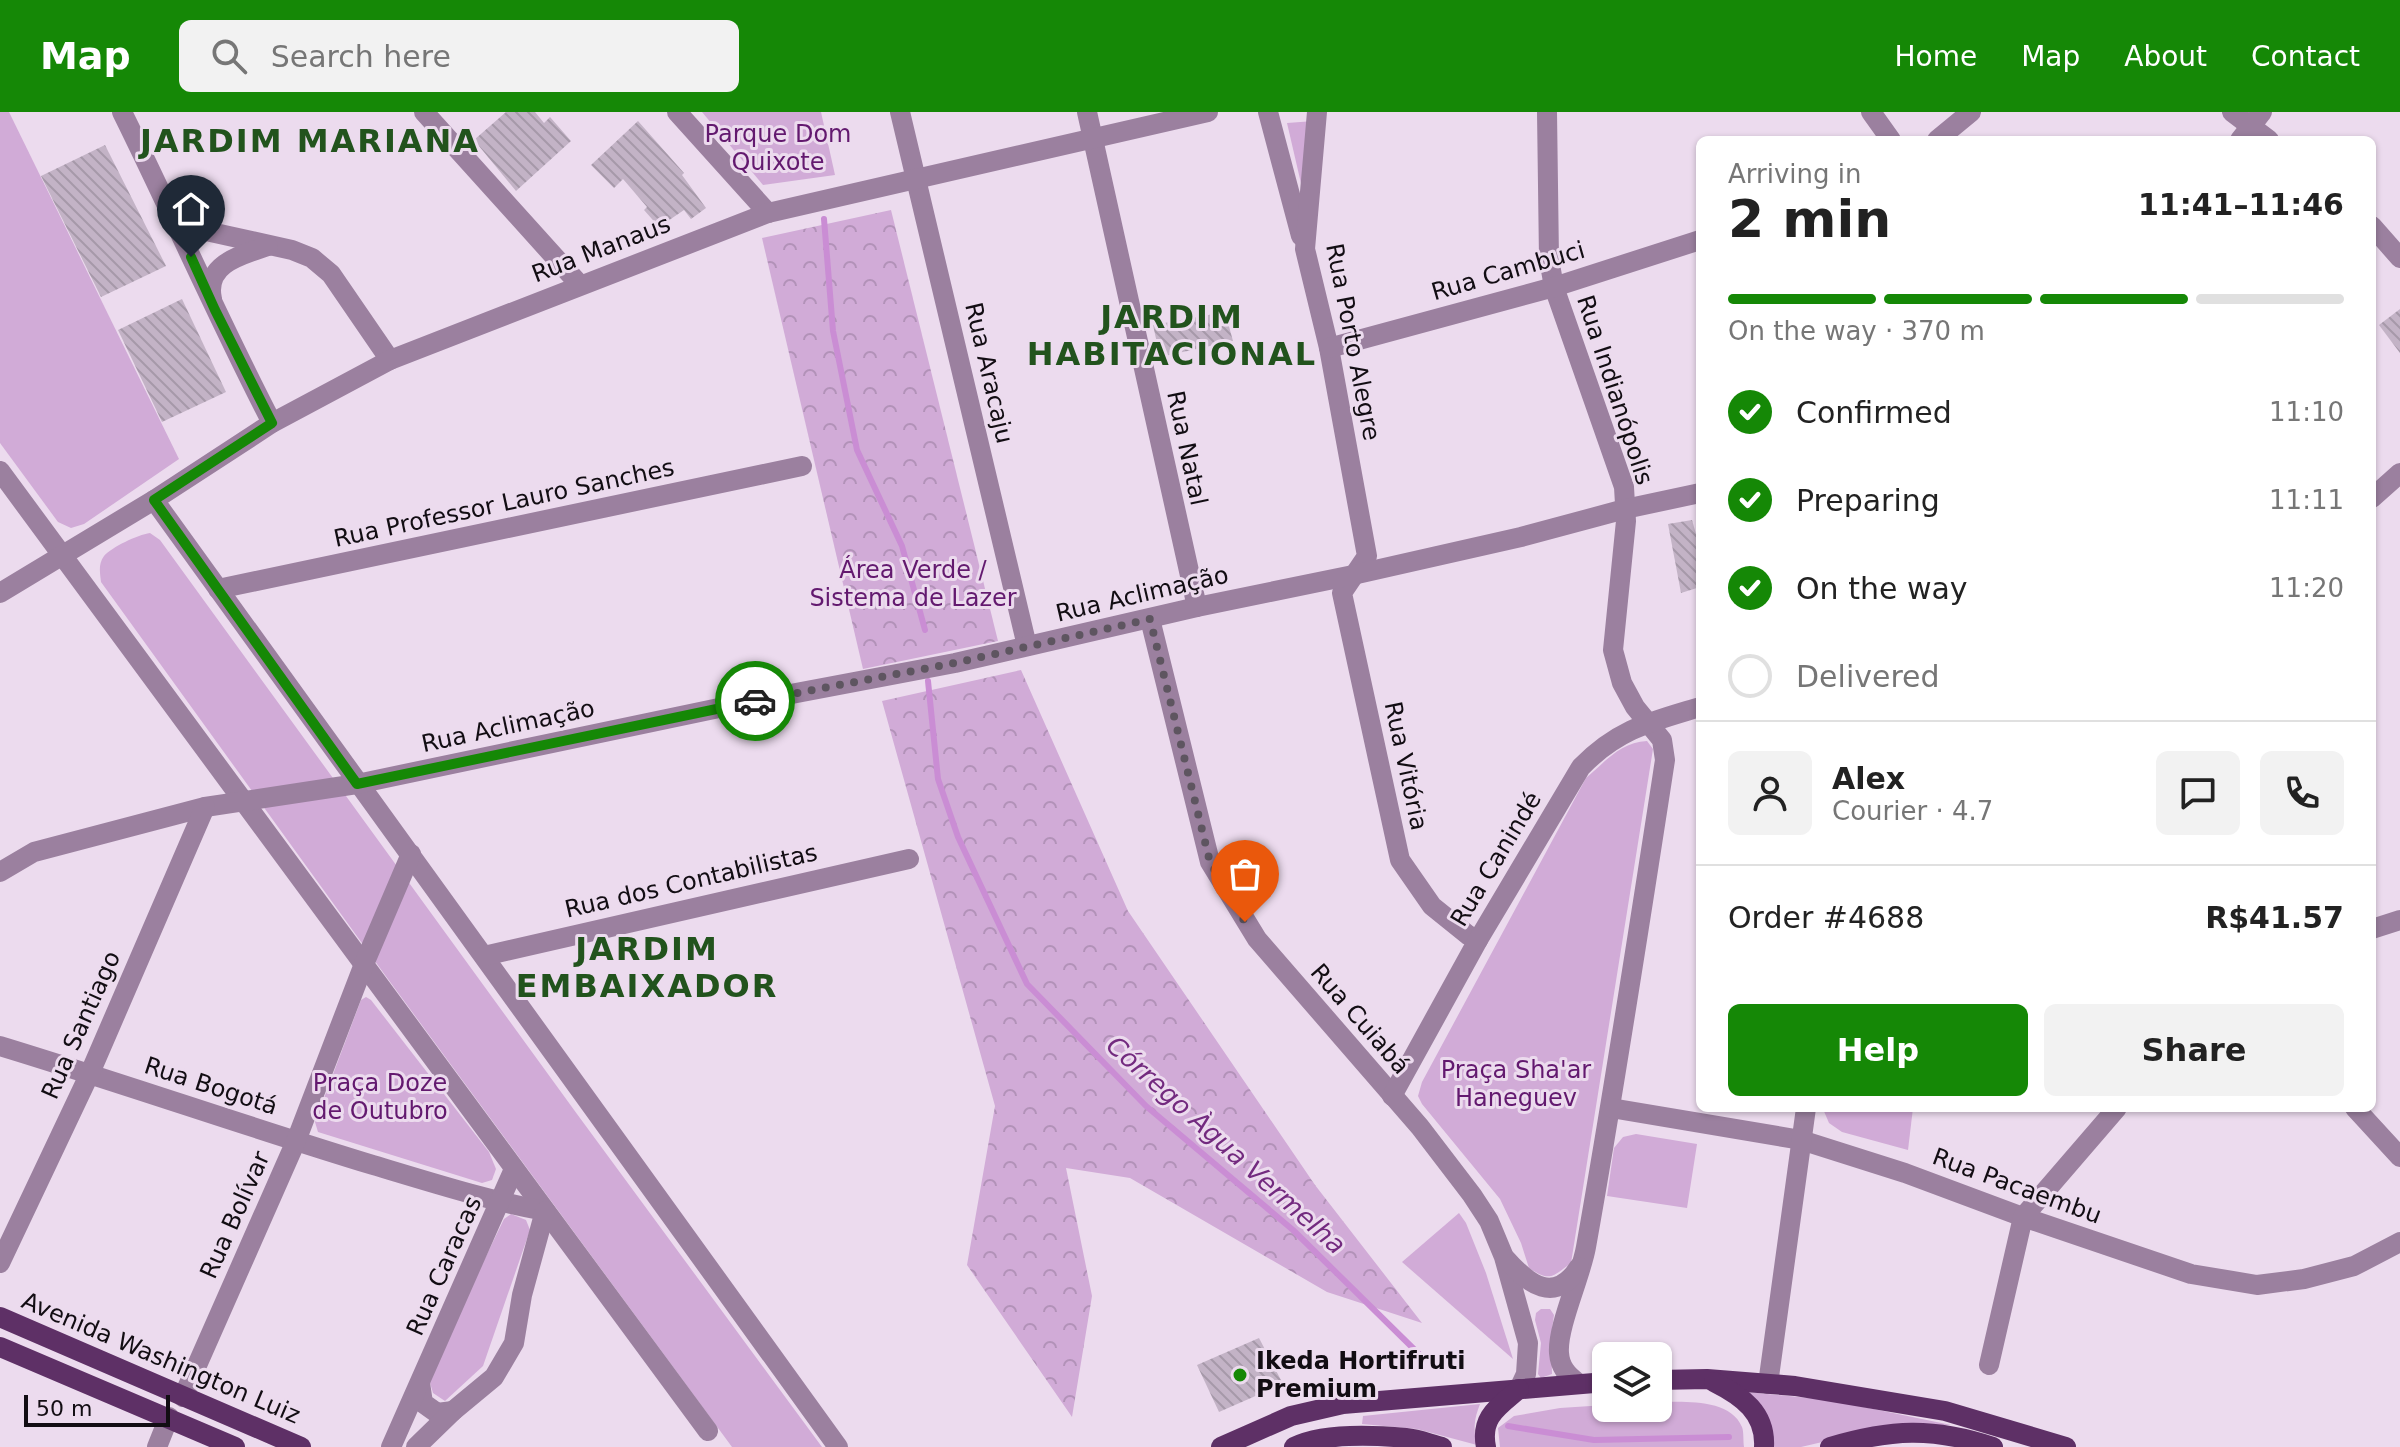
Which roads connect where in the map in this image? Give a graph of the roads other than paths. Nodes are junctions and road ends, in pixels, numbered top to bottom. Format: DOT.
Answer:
graph roads {
  1 [pos="122,112"];
  2 [pos="424,112"];
  3 [pos="677,112"];
  4 [pos="900,112"];
  5 [pos="1087,112"];
  6 [pos="1208,112"];
  7 [pos="1268,112"];
  8 [pos="1317,112"];
  9 [pos="1547,112"];
  10 [pos="1871,112"];
  11 [pos="1971,112"];
  12 [pos="2232,112"];
  13 [pos="2251,126"];
  14 [pos="1888,136"];
  15 [pos="1942,136"];
  16 [pos="1093,139"];
  17 [pos="917,179"];
  18 [pos="768,213"];
  19 [pos="180,231"];
  20 [pos="2376,231"];
  21 [pos="1696,241"];
  22 [pos="268,246"];
  23 [pos="1305,249"];
  24 [pos="2400,258"];
  25 [pos="580,285"];
  26 [pos="1554,287"];
  27 [pos="215,310"];
  28 [pos="1329,348"];
  29 [pos="390,360"];
  30 [pos="272,423"];
  31 [pos="802,466"];
  32 [pos="0,471"];
  33 [pos="2400,473"];
  34 [pos="1696,494"];
  35 [pos="2376,494"];
  36 [pos="154,500"];
  37 [pos="1625,509"];
  38 [pos="61,556"];
  39 [pos="1353,575"];
  40 [pos="218,589"];
  41 [pos="0,593"];
  42 [pos="1197,607"];
  43 [pos="1150,619"];
  44 [pos="1027,646"];
  45 [pos="1696,708"];
  46 [pos="1647,723"];
  47 [pos="357,784"];
  48 [pos="242,801"];
  49 [pos="205,807"];
  50 [pos="411,854"];
  51 [pos="909,859"];
  52 [pos="0,872"];
  53 [pos="2400,920"];
  54 [pos="2376,928"];
  55 [pos="1478,940"];
  56 [pos="484,956"];
  57 [pos="364,964"];
  58 [pos="0,1046"];
  59 [pos="90,1073"];
  60 [pos="1392,1096"];
  61 [pos="1611,1108"];
  62 [pos="1805,1112"];
  63 [pos="2114,1112"];
  64 [pos="2359,1112"];
  65 [pos="1801,1140"];
  66 [pos="296,1141"];
  67 [pos="2400,1157"];
  68 [pos="514,1169"];
  69 [pos="501,1203"];
  70 [pos="545,1211"];
  71 [pos="2023,1217"];
  72 [pos="535,1241"];
  73 [pos="2400,1242"];
  74 [pos="573,1250"];
  75 [pos="1504,1257"];
  76 [pos="1584,1260"];
  77 [pos="0,1263"];
  78 [pos="0,1317"];
  79 [pos="0,1347"];
  80 [pos="1989,1365"];
  81 [pos="1707,1379"];
  82 [pos="1672,1380"];
  83 [pos="1592,1382"];
  84 [pos="420,1383"];
  85 [pos="1578,1383"];
  86 [pos="1768,1384"];
  87 [pos="1519,1389"];
  88 [pos="183,1397"];
  89 [pos="453,1411"];
  90 [pos="169,1417"];
  91 [pos="708,1431"];
  92 [pos="157,1447"];
  93 [pos="235,1447"];
  94 [pos="301,1447"];
  95 [pos="391,1447"];
  96 [pos="416,1447"];
  97 [pos="838,1447"];
  98 [pos="1221,1447"];
  99 [pos="1294,1447"];
  100 [pos="1442,1447"];
  101 [pos="1486,1447"];
  102 [pos="1764,1447"];
  103 [pos="1830,1447"];
  104 [pos="1993,1447"];
  105 [pos="2066,1447"];
  1 -- 19 [label="street"];
  2 -- 25 [label="street"];
  3 -- 18 [label="street"];
  4 -- 17 [label="street, Rua Aracaju"];
  5 -- 16 [label="street, Rua Natal"];
  6 -- 16 [label="street, Rua Manaus"];
  7 -- 23 [label="street"];
  8 -- 23 [label="street, Rua Porto Alegre"];
  9 -- 26 [label="street, Rua Indianópolis"];
  10 -- 14 [label="street"];
  11 -- 15 [label="street"];
  12 -- 13 [label="street"];
  16 -- 17 [label="street, Rua Manaus"];
  16 -- 42 [label="street, Rua Natal"];
  17 -- 18 [label="street, Rua Manaus"];
  17 -- 44 [label="street, Rua Aracaju"];
  18 -- 25 [label="street, Rua Manaus"];
  19 -- 22 [label="street"];
  19 -- 27 [label="street"];
  20 -- 24 [label="street"];
  21 -- 26 [label="street, Rua Cambuci"];
  22 -- 27 [label="street"];
  22 -- 29 [label="street"];
  23 -- 28 [label="street, Rua Porto Alegre"];
  25 -- 29 [label="street, Rua Manaus"];
  26 -- 28 [label="street, Rua Cambuci"];
  26 -- 37 [label="street, Rua Indianópolis"];
  27 -- 30 [label="street"];
  28 -- 39 [label="street, Rua Porto Alegre"];
  29 -- 30 [label="street, Rua Manaus"];
  30 -- 36 [label="street, Rua Manaus"];
  31 -- 40 [label="street, Rua Professor Lauro Sanches"];
  32 -- 38 [label="street"];
  33 -- 35 [label="street"];
  34 -- 37 [label="street, Rua Aclimação"];
  36 -- 38 [label="street, Rua Manaus"];
  36 -- 40 [label="street"];
  37 -- 39 [label="street, Rua Aclimação"];
  37 -- 46 [label="street, Rua Indianópolis"];
  38 -- 41 [label="street, Rua Manaus"];
  38 -- 48 [label="street"];
  39 -- 42 [label="street, Rua Aclimação"];
  39 -- 55 [label="street, Rua Vitória"];
  40 -- 47 [label="street"];
  42 -- 43 [label="street, Rua Aclimação"];
  43 -- 44 [label="street, Rua Aclimação"];
  43 -- 60 [label="street, Rua Cuiabá"];
  44 -- 47 [label="street, Rua Aclimação"];
  45 -- 46 [label="street, Rua Canindé"];
  46 -- 55 [label="street, Rua Canindé"];
  46 -- 61 [label="street, Rua Indianópolis"];
  47 -- 48 [label="street, Rua Aclimação"];
  47 -- 50 [label="street"];
  48 -- 49 [label="street, Rua Aclimação"];
  48 -- 57 [label="street"];
  49 -- 52 [label="street, Rua Aclimação"];
  49 -- 59 [label="street, Rua Santiago"];
  50 -- 56 [label="street"];
  50 -- 57 [label="street, Rua Bolívar"];
  51 -- 56 [label="street, Rua dos Contabilistas"];
  53 -- 54 [label="street"];
  55 -- 60 [label="street, Rua Canindé"];
  56 -- 97 [label="street"];
  57 -- 66 [label="street, Rua Bolívar"];
  57 -- 68 [label="street"];
  58 -- 59 [label="street, Rua Bogotá"];
  59 -- 66 [label="street, Rua Bogotá"];
  59 -- 77 [label="street, Rua Santiago"];
  60 -- 75 [label="street, Rua Cuiabá"];
  61 -- 65 [label="street, Rua Pacaembu"];
  61 -- 76 [label="street, Rua Indianópolis"];
  62 -- 65 [label="street"];
  63 -- 71 [label="street"];
  64 -- 67 [label="street"];
  65 -- 71 [label="street, Rua Pacaembu"];
  65 -- 86 [label="street"];
  66 -- 69 [label="street, Rua Bogotá"];
  66 -- 88 [label="street, Rua Bolívar"];
  68 -- 69 [label="street, Rua Caracas"];
  68 -- 70 [label="street"];
  69 -- 70 [label="street, Rua Bogotá"];
  69 -- 84 [label="street, Rua Caracas"];
  70 -- 72 [label="street"];
  70 -- 74 [label="street"];
  71 -- 73 [label="street, Rua Pacaembu"];
  71 -- 80 [label="street"];
  72 -- 74 [label="street"];
  72 -- 89 [label="street"];
  74 -- 91 [label="street"];
  75 -- 76 [label="street, Rua Cuiabá"];
  75 -- 87 [label="street, Rua Cuiabá"];
  76 -- 85 [label="street, Rua Indianópolis"];
  78 -- 88 [label="main road, Avenida Washington Luiz"];
  79 -- 90 [label="main road"];
  81 -- 82 [label="main road"];
  81 -- 86 [label="main road"];
  81 -- 102 [label="main road"];
  83 -- 85 [label="main road"];
  84 -- 89 [label="street"];
  84 -- 95 [label="street, Rua Caracas"];
  85 -- 87 [label="main road"];
  86 -- 105 [label="main road"];
  87 -- 98 [label="main road"];
  87 -- 101 [label="main road"];
  88 -- 94 [label="main road, Avenida Washington Luiz"];
  89 -- 96 [label="street"];
  90 -- 92 [label="street"];
  90 -- 93 [label="main road"];
  99 -- 100 [label="main road"];
  103 -- 104 [label="main road"];
}
